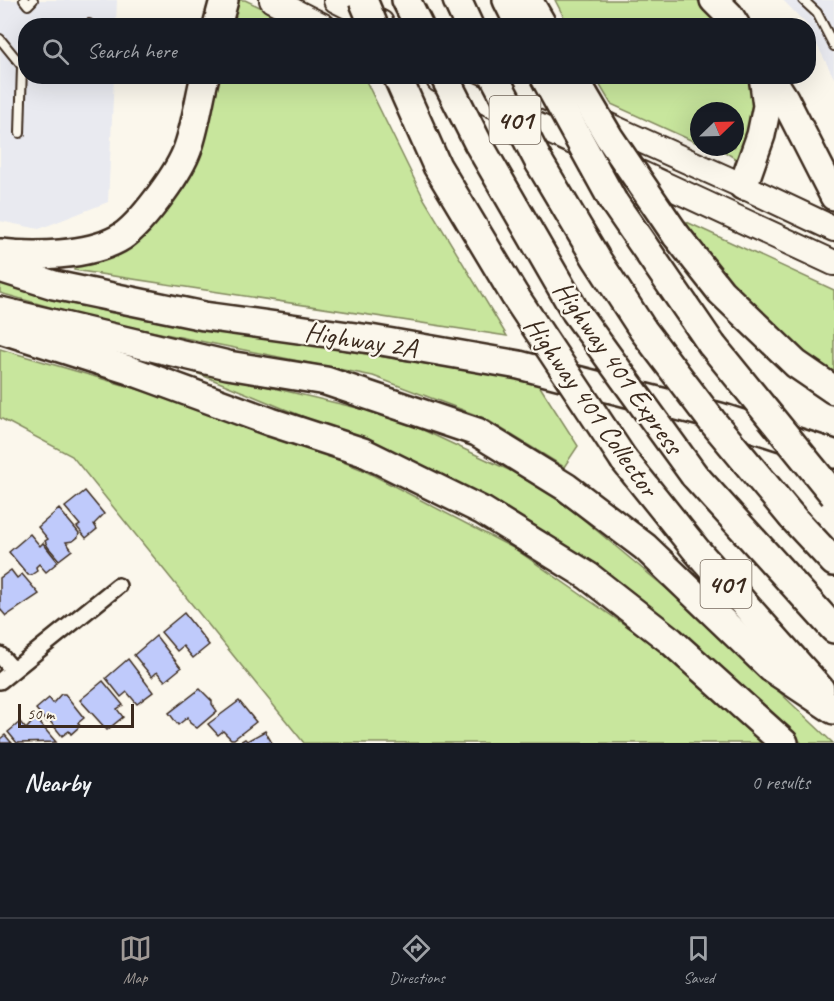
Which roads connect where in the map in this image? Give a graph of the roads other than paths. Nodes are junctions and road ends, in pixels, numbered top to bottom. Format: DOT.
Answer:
graph roads {
  1 [pos="24,0"];
  2 [pos="33,0"];
  3 [pos="224,0"];
  4 [pos="272,0"];
  5 [pos="336,0"];
  6 [pos="363,0"];
  7 [pos="406,0"];
  8 [pos="507,0"];
  9 [pos="528,0"];
  10 [pos="714,0"];
  11 [pos="803,0"];
  12 [pos="220,18"];
  13 [pos="307,18"];
  14 [pos="371,18"];
  15 [pos="371,18"];
  16 [pos="415,18"];
  17 [pos="516,18"];
  18 [pos="538,18"];
  19 [pos="731,18"];
  20 [pos="0,39"];
  21 [pos="834,46"];
  22 [pos="18,58"];
  23 [pos="23,84"];
  24 [pos="203,84"];
  25 [pos="448,84"];
  26 [pos="448,84"];
  27 [pos="500,84"];
  28 [pos="514,84"];
  29 [pos="548,84"];
  30 [pos="578,84"];
  31 [pos="764,84"];
  32 [pos="775,84"];
  33 [pos="401,86"];
  34 [pos="20,133"];
  35 [pos="743,186"];
  36 [pos="834,196"];
  37 [pos="731,217"];
  38 [pos="834,229"];
  39 [pos="0,253"];
  40 [pos="834,263"];
  41 [pos="0,268"];
  42 [pos="0,311"];
  43 [pos="0,329"];
  44 [pos="834,390"];
  45 [pos="720,417"];
  46 [pos="834,454"];
  47 [pos="834,471"];
  48 [pos="834,495"];
  49 [pos="834,562"];
  50 [pos="118,586"];
  51 [pos="834,629"];
  52 [pos="0,655"];
  53 [pos="13,670"];
  54 [pos="0,681"];
  55 [pos="834,704"];
  56 [pos="834,710"];
  57 [pos="784,743"];
  1 -- 2 [label="lane"];
  3 -- 12 [label="highway"];
  4 -- 13 [label="main road"];
  5 -- 14 [label="main road"];
  6 -- 15 [label="highway, bridge"];
  7 -- 16 [label="highway"];
  8 -- 17 [label="highway"];
  9 -- 18 [label="highway"];
  10 -- 19 [label="highway"];
  11 -- 21 [label="lane"];
  20 -- 22 [label="lane"];
  23 -- 34 [label="lane"];
  24 -- 39 [label="highway"];
  25 -- 37 [label="main road"];
  26 -- 51 [label="highway, Highway 401 Express / 401, bridge"];
  27 -- 49 [label="highway, Highway 401 Express / 401, bridge"];
  28 -- 35 [label="main road"];
  29 -- 48 [label="highway, 401, bridge"];
  30 -- 44 [label="highway, bridge"];
  31 -- 35 [label="highway"];
  32 -- 36 [label="highway"];
  33 -- 55 [label="highway, Highway 401 Collector / 401, bridge"];
  35 -- 37 [label="main road"];
  35 -- 38 [label="main road"];
  37 -- 40 [label="main road"];
  41 -- 45 [label="highway, Highway 2A"];
  42 -- 56 [label="highway"];
  43 -- 57 [label="highway"];
  45 -- 46 [label="highway"];
  45 -- 47 [label="highway"];
  50 -- 53 [label="street"];
  52 -- 53 [label="street"];
  53 -- 54 [label="street"];
}
